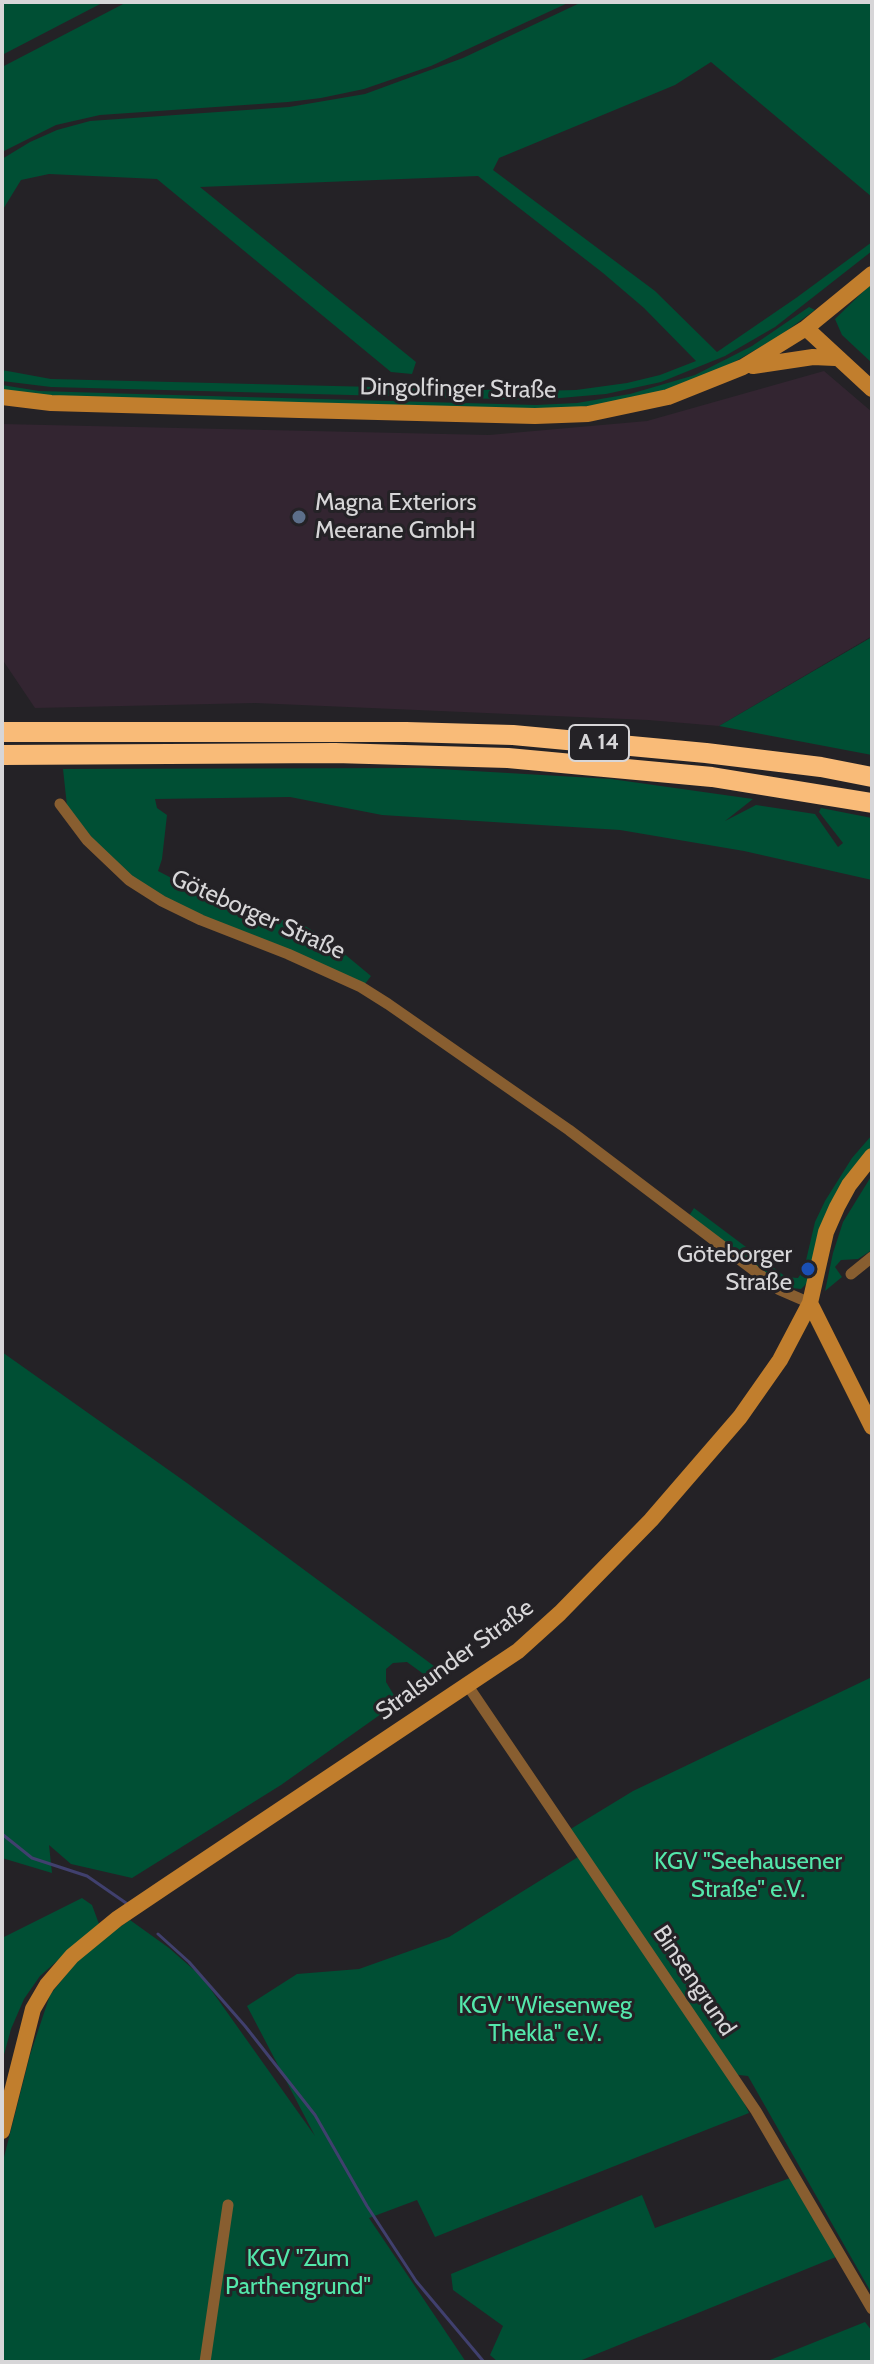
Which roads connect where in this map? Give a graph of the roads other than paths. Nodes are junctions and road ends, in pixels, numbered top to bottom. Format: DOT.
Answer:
graph roads {
  1 [pos="872,274"];
  2 [pos="806,328"];
  3 [pos="835,358"];
  4 [pos="743,367"];
  5 [pos="872,389"];
  6 [pos="2,397"];
  7 [pos="2,732"];
  8 [pos="46,754"];
  9 [pos="2,755"];
  10 [pos="2,764"];
  11 [pos="872,777"];
  12 [pos="872,803"];
  13 [pos="60,804"];
  14 [pos="872,1156"];
  15 [pos="872,1257"];
  16 [pos="851,1274"];
  17 [pos="810,1303"];
  18 [pos="872,1427"];
  19 [pos="468,1686"];
  20 [pos="2,2131"];
  21 [pos="228,2205"];
  22 [pos="872,2309"];
  23 [pos="205,2362"];
  1 -- 2 [label="street, Dingolfinger Straße"];
  2 -- 3 [label="street"];
  2 -- 4 [label="street, Dingolfinger Straße"];
  3 -- 4 [label="street"];
  3 -- 5 [label="street"];
  4 -- 6 [label="street, Dingolfinger Straße"];
  7 -- 11 [label="highway, A 14"];
  8 -- 9 [label="highway, A 14"];
  8 -- 10 [label="highway"];
  8 -- 12 [label="highway, A 14"];
  13 -- 17 [label="street, Göteborger Straße"];
  14 -- 17 [label="street, Stralsunder Straße"];
  15 -- 16 [label="street"];
  17 -- 18 [label="street"];
  17 -- 19 [label="street, Stralsunder Straße"];
  19 -- 20 [label="street, Stralsunder Straße"];
  19 -- 22 [label="street, Binsengrund"];
  21 -- 23 [label="street"];
}
